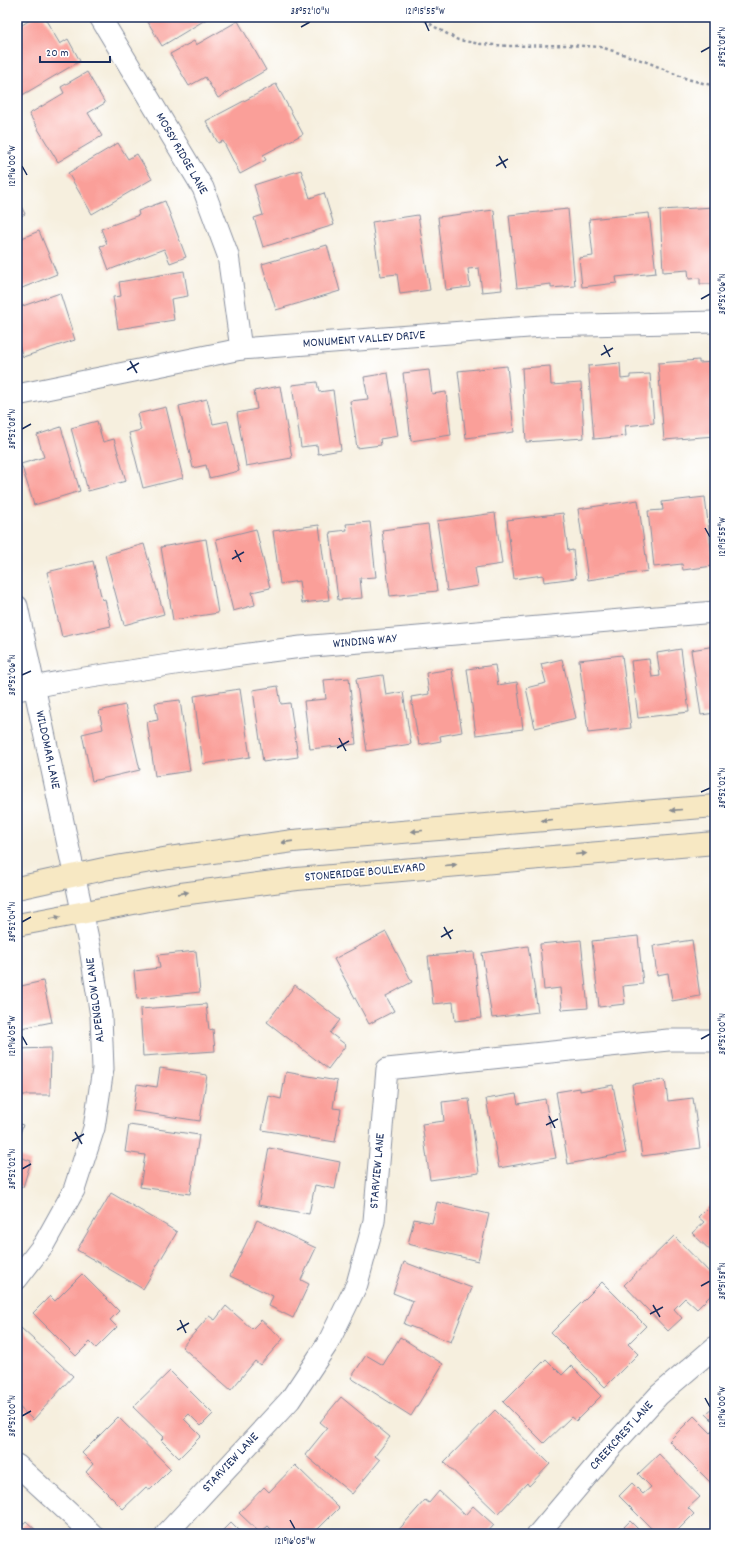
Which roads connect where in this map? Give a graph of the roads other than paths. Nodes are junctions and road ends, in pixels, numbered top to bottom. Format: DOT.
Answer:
graph roads {
  1 [pos="100,17"];
  2 [pos="715,322"];
  3 [pos="241,349"];
  4 [pos="17,395"];
  5 [pos="17,606"];
  6 [pos="715,612"];
  7 [pos="25,688"];
  8 [pos="715,806"];
  9 [pos="715,843"];
  10 [pos="17,888"];
  11 [pos="79,894"];
  12 [pos="17,925"];
  13 [pos="715,1040"];
  14 [pos="17,1279"];
  15 [pos="715,1347"];
  16 [pos="17,1465"];
  17 [pos="92,1534"];
  18 [pos="166,1534"];
  19 [pos="538,1534"];
  1 -- 3 [label="street, MOSSY RIDGE LANE"];
  2 -- 3 [label="street, MONUMENT VALLEY DRIVE"];
  3 -- 4 [label="street, MONUMENT VALLEY DRIVE"];
  5 -- 7 [label="street, WILDOMAR LANE"];
  6 -- 7 [label="street, WINDING WAY"];
  7 -- 11 [label="street, WILDOMAR LANE"];
  8 -- 11 [label="street, STONERIDGE BOULEVARD, one-way"];
  11 -- 9 [label="street, STONERIDGE BOULEVARD, one-way"];
  10 -- 11 [label="street, STONERIDGE BOULEVARD"];
  12 -- 11 [label="street, STONERIDGE BOULEVARD, one-way"];
  11 -- 14 [label="street, ALPENGLOW LANE"];
  13 -- 18 [label="street, STARVIEW LANE"];
  15 -- 19 [label="street, CREEKCREST LANE"];
  16 -- 17 [label="street"];
}
